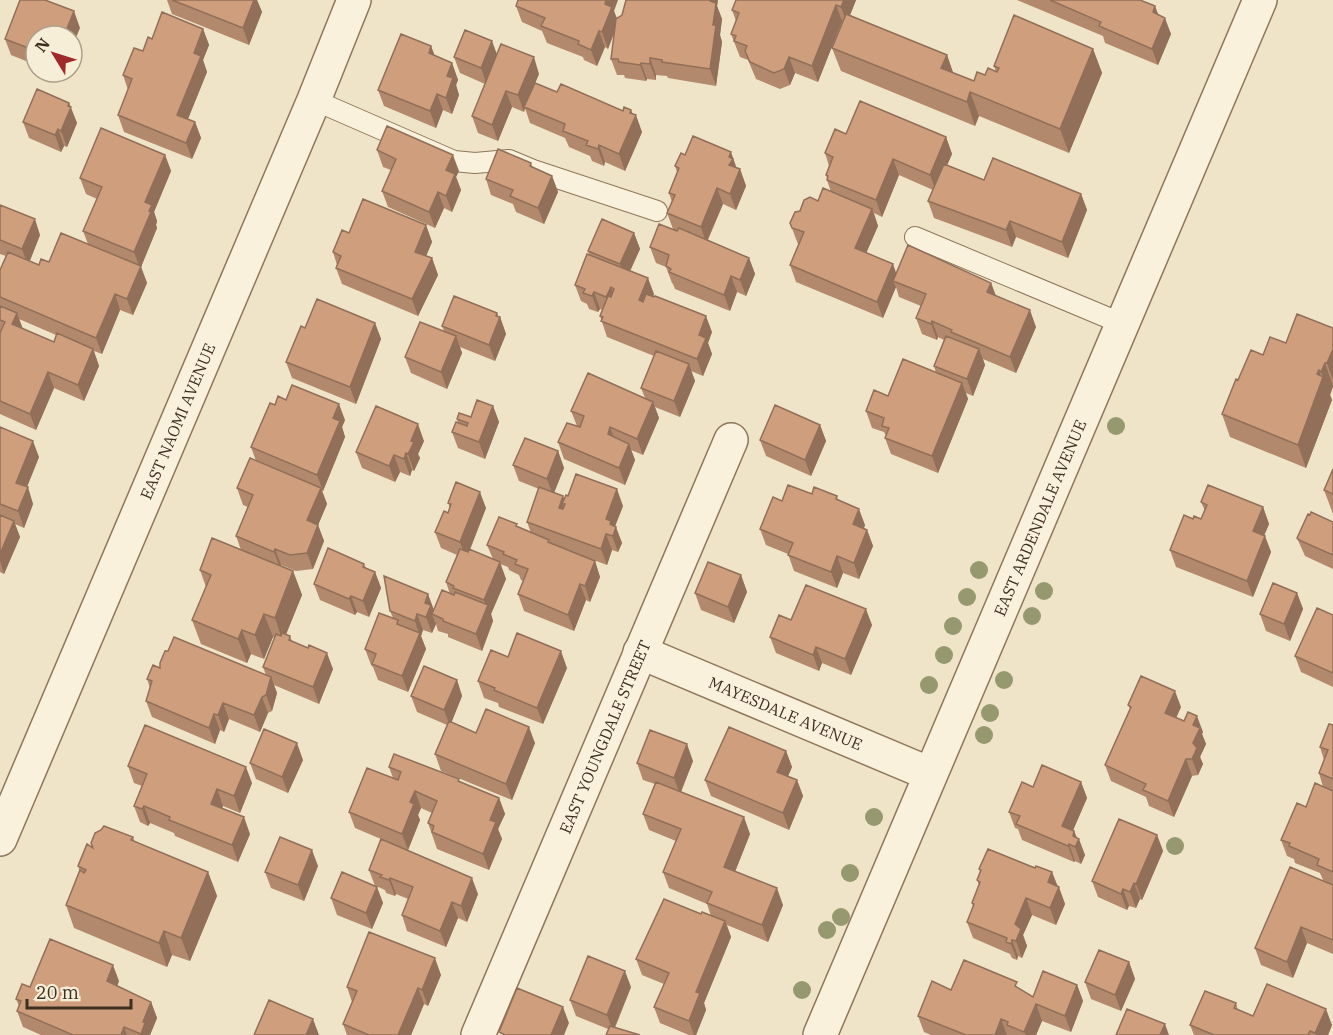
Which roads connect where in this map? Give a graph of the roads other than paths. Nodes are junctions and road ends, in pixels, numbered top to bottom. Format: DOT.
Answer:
graph roads {
  1 [pos="354,0"];
  2 [pos="1260,0"];
  3 [pos="314,100"];
  4 [pos="657,211"];
  5 [pos="915,237"];
  6 [pos="1123,324"];
  7 [pos="731,440"];
  8 [pos="640,652"];
  9 [pos="930,774"];
  10 [pos="0,839"];
  11 [pos="478,1035"];
  12 [pos="820,1035"];
  1 -- 3 [label="street, EAST NAOMI AVENUE"];
  2 -- 6 [label="street, EAST ARDENDALE AVENUE"];
  3 -- 4 [label="lane"];
  3 -- 10 [label="street, EAST NAOMI AVENUE"];
  5 -- 6 [label="lane"];
  6 -- 9 [label="street, EAST ARDENDALE AVENUE"];
  7 -- 8 [label="street, EAST YOUNGDALE STREET"];
  8 -- 9 [label="street, MAYESDALE AVENUE"];
  8 -- 11 [label="street, EAST YOUNGDALE STREET"];
  9 -- 12 [label="street, EAST ARDENDALE AVENUE"];
}
